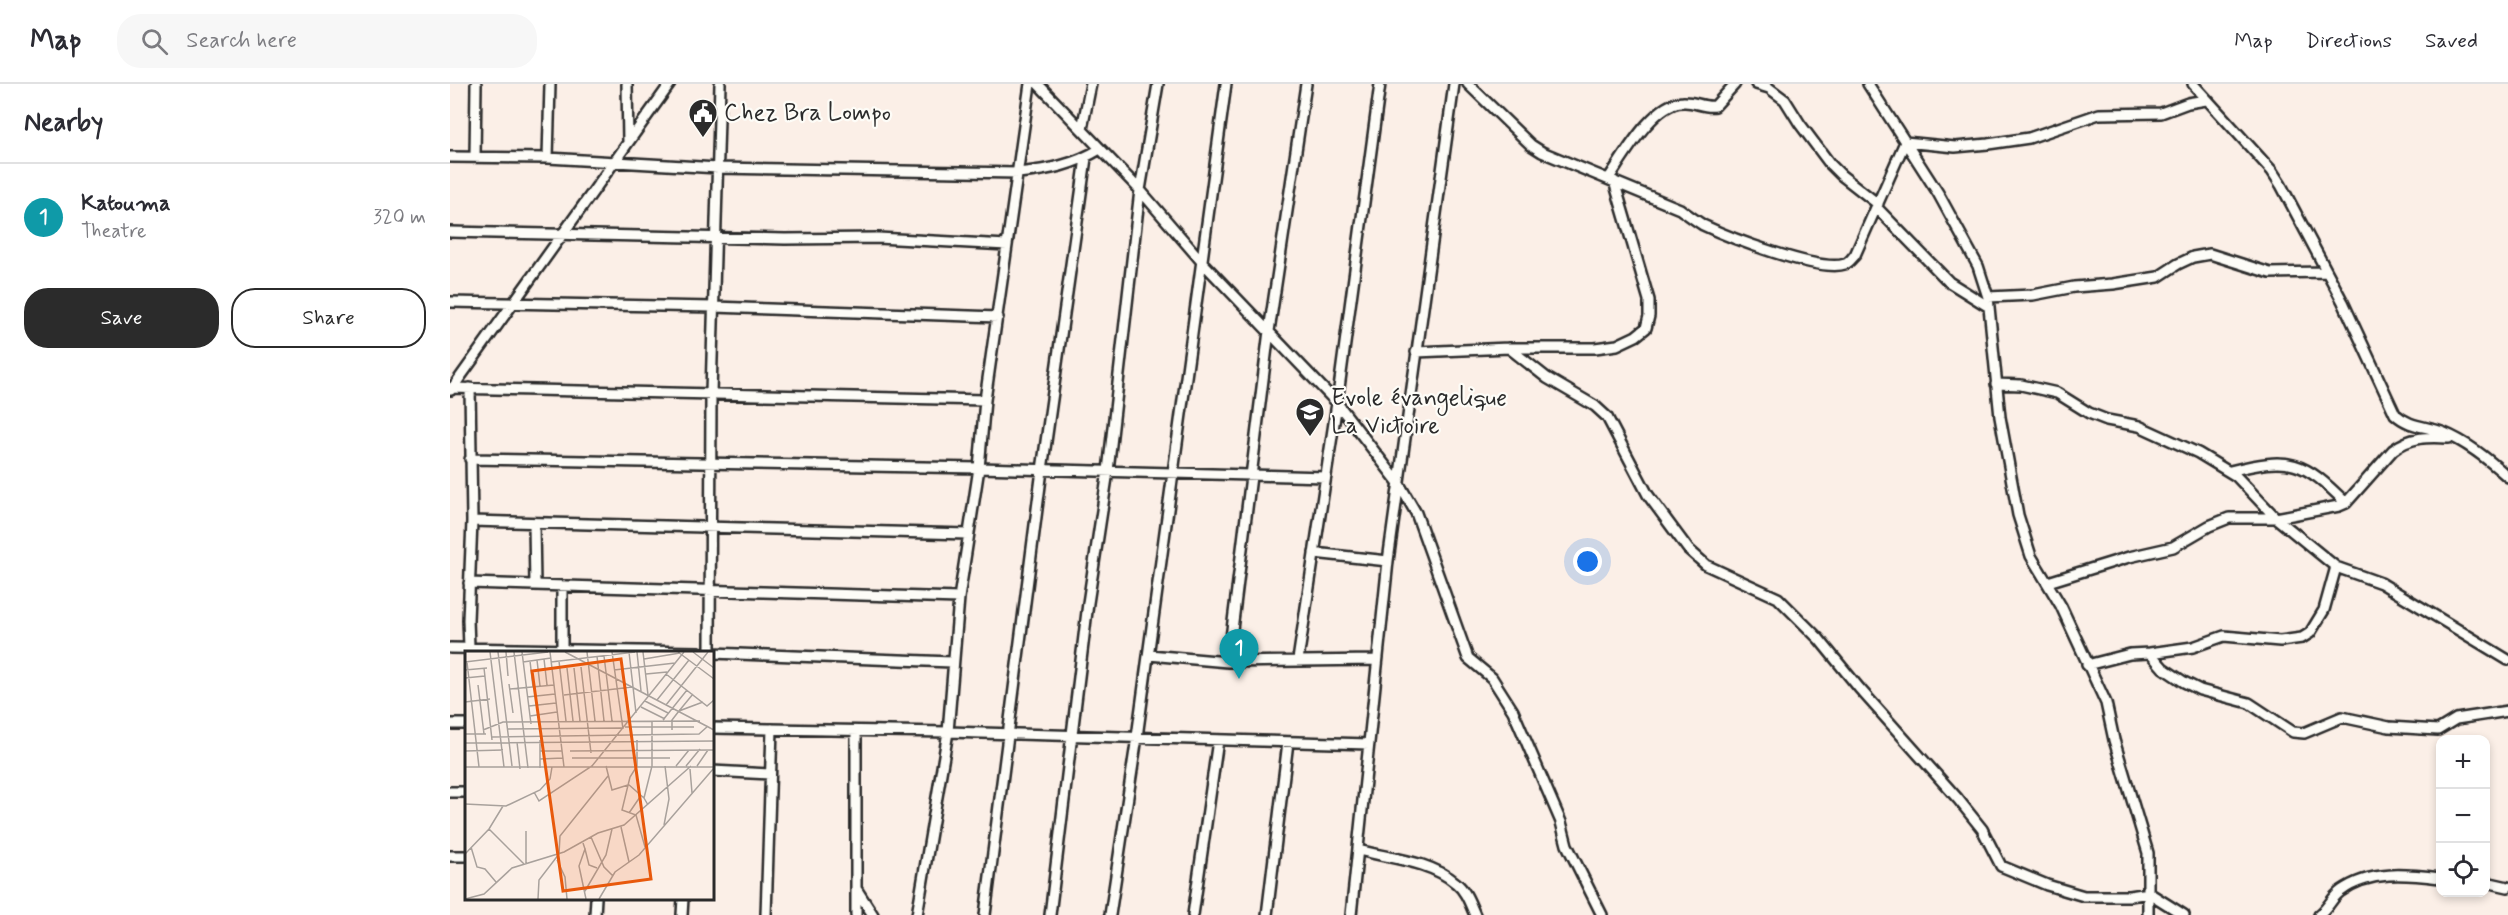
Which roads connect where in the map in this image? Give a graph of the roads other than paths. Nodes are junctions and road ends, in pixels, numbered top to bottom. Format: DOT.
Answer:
graph roads {
  1 [pos="476,84"];
  2 [pos="550,84"];
  3 [pos="627,84"];
  4 [pos="670,84"];
  5 [pos="720,84"];
  6 [pos="1030,84"];
  7 [pos="1038,84"];
  8 [pos="1091,84"];
  9 [pos="1158,84"];
  10 [pos="1226,84"];
  11 [pos="1306,84"];
  12 [pos="1380,84"];
  13 [pos="1454,84"];
  14 [pos="1468,84"];
  15 [pos="1735,84"];
  16 [pos="1756,84"];
  17 [pos="1868,84"];
  18 [pos="2193,84"];
  19 [pos="2206,100"];
  20 [pos="1082,129"];
  21 [pos="1905,142"];
  22 [pos="628,143"];
  23 [pos="1100,149"];
  24 [pos="450,157"];
  25 [pos="475,157"];
  26 [pos="1086,158"];
  27 [pos="548,159"];
  28 [pos="613,162"];
  29 [pos="718,168"];
  30 [pos="1018,173"];
  31 [pos="1611,179"];
  32 [pos="1140,190"];
  33 [pos="1877,206"];
  34 [pos="450,232"];
  35 [pos="561,234"];
  36 [pos="714,237"];
  37 [pos="1007,245"];
  38 [pos="1203,262"];
  39 [pos="2327,272"];
  40 [pos="450,302"];
  41 [pos="1989,302"];
  42 [pos="513,303"];
  43 [pos="714,307"];
  44 [pos="998,316"];
  45 [pos="1269,331"];
  46 [pos="1509,348"];
  47 [pos="1416,352"];
  48 [pos="1996,384"];
  49 [pos="470,388"];
  50 [pos="451,389"];
  51 [pos="711,393"];
  52 [pos="985,400"];
  53 [pos="1337,404"];
  54 [pos="2455,438"];
  55 [pos="470,459"];
  56 [pos="710,464"];
  57 [pos="979,468"];
  58 [pos="1042,470"];
  59 [pos="1108,471"];
  60 [pos="2230,471"];
  61 [pos="1173,473"];
  62 [pos="1252,476"];
  63 [pos="1326,477"];
  64 [pos="2508,477"];
  65 [pos="1398,482"];
  66 [pos="2346,503"];
  67 [pos="2276,518"];
  68 [pos="472,521"];
  69 [pos="534,524"];
  70 [pos="711,526"];
  71 [pos="968,534"];
  72 [pos="1314,553"];
  73 [pos="1388,561"];
  74 [pos="2336,567"];
  75 [pos="2048,582"];
  76 [pos="469,583"];
  77 [pos="535,585"];
  78 [pos="562,586"];
  79 [pos="712,589"];
  80 [pos="959,598"];
  81 [pos="470,647"];
  82 [pos="450,648"];
  83 [pos="562,650"];
  84 [pos="591,651"];
  85 [pos="711,651"];
  86 [pos="714,653"];
  87 [pos="2150,653"];
  88 [pos="1149,655"];
  89 [pos="1298,660"];
  90 [pos="1376,660"];
  91 [pos="2508,660"];
  92 [pos="952,662"];
  93 [pos="1228,662"];
  94 [pos="2087,665"];
  95 [pos="2508,711"];
  96 [pos="714,728"];
  97 [pos="772,729"];
  98 [pos="856,731"];
  99 [pos="948,732"];
  100 [pos="1009,734"];
  101 [pos="1073,736"];
  102 [pos="1137,737"];
  103 [pos="1218,740"];
  104 [pos="1288,742"];
  105 [pos="1369,744"];
  106 [pos="714,771"];
  107 [pos="770,774"];
  108 [pos="1358,850"];
  109 [pos="2436,878"];
  110 [pos="2490,883"];
  111 [pos="2508,887"];
  112 [pos="857,890"];
  113 [pos="2149,893"];
  114 [pos="596,900"];
  115 [pos="683,900"];
  116 [pos="595,915"];
  117 [pos="682,915"];
  118 [pos="766,915"];
  119 [pos="856,915"];
  120 [pos="873,915"];
  121 [pos="917,915"];
  122 [pos="984,915"];
  123 [pos="1050,915"];
  124 [pos="1110,915"];
  125 [pos="1193,915"];
  126 [pos="1267,915"];
  127 [pos="1351,915"];
  128 [pos="1475,915"];
  129 [pos="1602,915"];
  130 [pos="2148,915"];
  131 [pos="2184,915"];
  132 [pos="2319,915"];
  1 -- 25 [label="street"];
  2 -- 27 [label="street"];
  3 -- 22 [label="street"];
  4 -- 22 [label="street"];
  5 -- 29 [label="street"];
  6 -- 30 [label="street"];
  7 -- 20 [label="street"];
  8 -- 20 [label="street"];
  9 -- 32 [label="street"];
  10 -- 38 [label="street"];
  11 -- 45 [label="street"];
  12 -- 53 [label="street"];
  13 -- 47 [label="street"];
  14 -- 31 [label="street"];
  15 -- 31 [label="street"];
  16 -- 33 [label="street"];
  17 -- 21 [label="street"];
  18 -- 19 [label="street"];
  19 -- 21 [label="street"];
  19 -- 39 [label="street"];
  20 -- 23 [label="street"];
  21 -- 33 [label="street"];
  21 -- 41 [label="street"];
  22 -- 28 [label="street"];
  23 -- 26 [label="street"];
  23 -- 32 [label="street"];
  24 -- 25 [label="street"];
  25 -- 27 [label="street"];
  26 -- 30 [label="street"];
  26 -- 58 [label="street"];
  27 -- 28 [label="street"];
  28 -- 29 [label="street"];
  28 -- 35 [label="street"];
  29 -- 30 [label="street"];
  29 -- 36 [label="street"];
  30 -- 37 [label="street"];
  31 -- 33 [label="street"];
  31 -- 46 [label="street"];
  32 -- 38 [label="street"];
  32 -- 59 [label="street"];
  33 -- 41 [label="street"];
  34 -- 35 [label="street"];
  35 -- 36 [label="street"];
  35 -- 42 [label="street"];
  36 -- 37 [label="street"];
  36 -- 43 [label="street"];
  37 -- 44 [label="street"];
  38 -- 45 [label="street"];
  38 -- 61 [label="street"];
  39 -- 41 [label="street"];
  39 -- 54 [label="street"];
  40 -- 42 [label="street"];
  41 -- 48 [label="street"];
  42 -- 43 [label="street"];
  42 -- 50 [label="street"];
  43 -- 44 [label="street"];
  43 -- 51 [label="street"];
  44 -- 52 [label="street"];
  45 -- 53 [label="street"];
  45 -- 62 [label="street"];
  46 -- 47 [label="street"];
  46 -- 113 [label="street"];
  47 -- 65 [label="street"];
  48 -- 60 [label="street"];
  48 -- 75 [label="street"];
  49 -- 50 [label="street"];
  49 -- 51 [label="street"];
  49 -- 55 [label="street"];
  51 -- 52 [label="street"];
  51 -- 56 [label="street"];
  52 -- 57 [label="street"];
  53 -- 63 [label="street"];
  53 -- 65 [label="street"];
  54 -- 64 [label="street"];
  54 -- 66 [label="street"];
  55 -- 56 [label="street"];
  55 -- 68 [label="street"];
  56 -- 57 [label="street"];
  56 -- 70 [label="street"];
  57 -- 58 [label="street"];
  57 -- 71 [label="street"];
  58 -- 59 [label="street"];
  58 -- 100 [label="street"];
  59 -- 61 [label="street"];
  59 -- 101 [label="street"];
  60 -- 66 [label="street"];
  60 -- 67 [label="street"];
  61 -- 62 [label="street"];
  61 -- 88 [label="street"];
  62 -- 63 [label="street"];
  62 -- 93 [label="street"];
  63 -- 72 [label="street"];
  65 -- 73 [label="street"];
  65 -- 129 [label="street"];
  66 -- 67 [label="street"];
  67 -- 74 [label="street"];
  67 -- 75 [label="street"];
  68 -- 69 [label="street"];
  68 -- 76 [label="street"];
  69 -- 70 [label="street"];
  69 -- 77 [label="street"];
  70 -- 71 [label="street"];
  70 -- 79 [label="street"];
  71 -- 80 [label="street"];
  72 -- 73 [label="street"];
  72 -- 89 [label="street"];
  73 -- 90 [label="street"];
  74 -- 87 [label="street"];
  74 -- 91 [label="street"];
  75 -- 94 [label="street"];
  76 -- 77 [label="street"];
  76 -- 81 [label="street"];
  77 -- 78 [label="street"];
  78 -- 79 [label="street"];
  78 -- 83 [label="street"];
  79 -- 80 [label="street"];
  79 -- 85 [label="street"];
  80 -- 92 [label="street"];
  81 -- 82 [label="street"];
  81 -- 83 [label="street"];
  83 -- 84 [label="street"];
  86 -- 92 [label="street"];
  87 -- 94 [label="street"];
  87 -- 95 [label="street"];
  88 -- 93 [label="street"];
  88 -- 102 [label="street"];
  89 -- 90 [label="street"];
  89 -- 93 [label="street"];
  90 -- 105 [label="street"];
  92 -- 99 [label="street"];
  94 -- 113 [label="street"];
  96 -- 97 [label="street"];
  97 -- 98 [label="street"];
  97 -- 107 [label="street"];
  98 -- 99 [label="street"];
  98 -- 112 [label="street"];
  99 -- 100 [label="street"];
  99 -- 121 [label="street"];
  100 -- 101 [label="street"];
  100 -- 122 [label="street"];
  101 -- 102 [label="street"];
  101 -- 123 [label="street"];
  102 -- 103 [label="street"];
  102 -- 124 [label="street"];
  103 -- 104 [label="street"];
  103 -- 125 [label="street"];
  104 -- 105 [label="street"];
  104 -- 126 [label="street"];
  105 -- 108 [label="street"];
  106 -- 107 [label="street"];
  107 -- 118 [label="street"];
  108 -- 127 [label="street"];
  108 -- 128 [label="street"];
  109 -- 132 [label="street"];
  110 -- 111 [label="street"];
  112 -- 119 [label="street"];
  112 -- 120 [label="street"];
  113 -- 130 [label="street"];
  113 -- 131 [label="street"];
  114 -- 116 [label="street"];
  115 -- 117 [label="street"];
}
